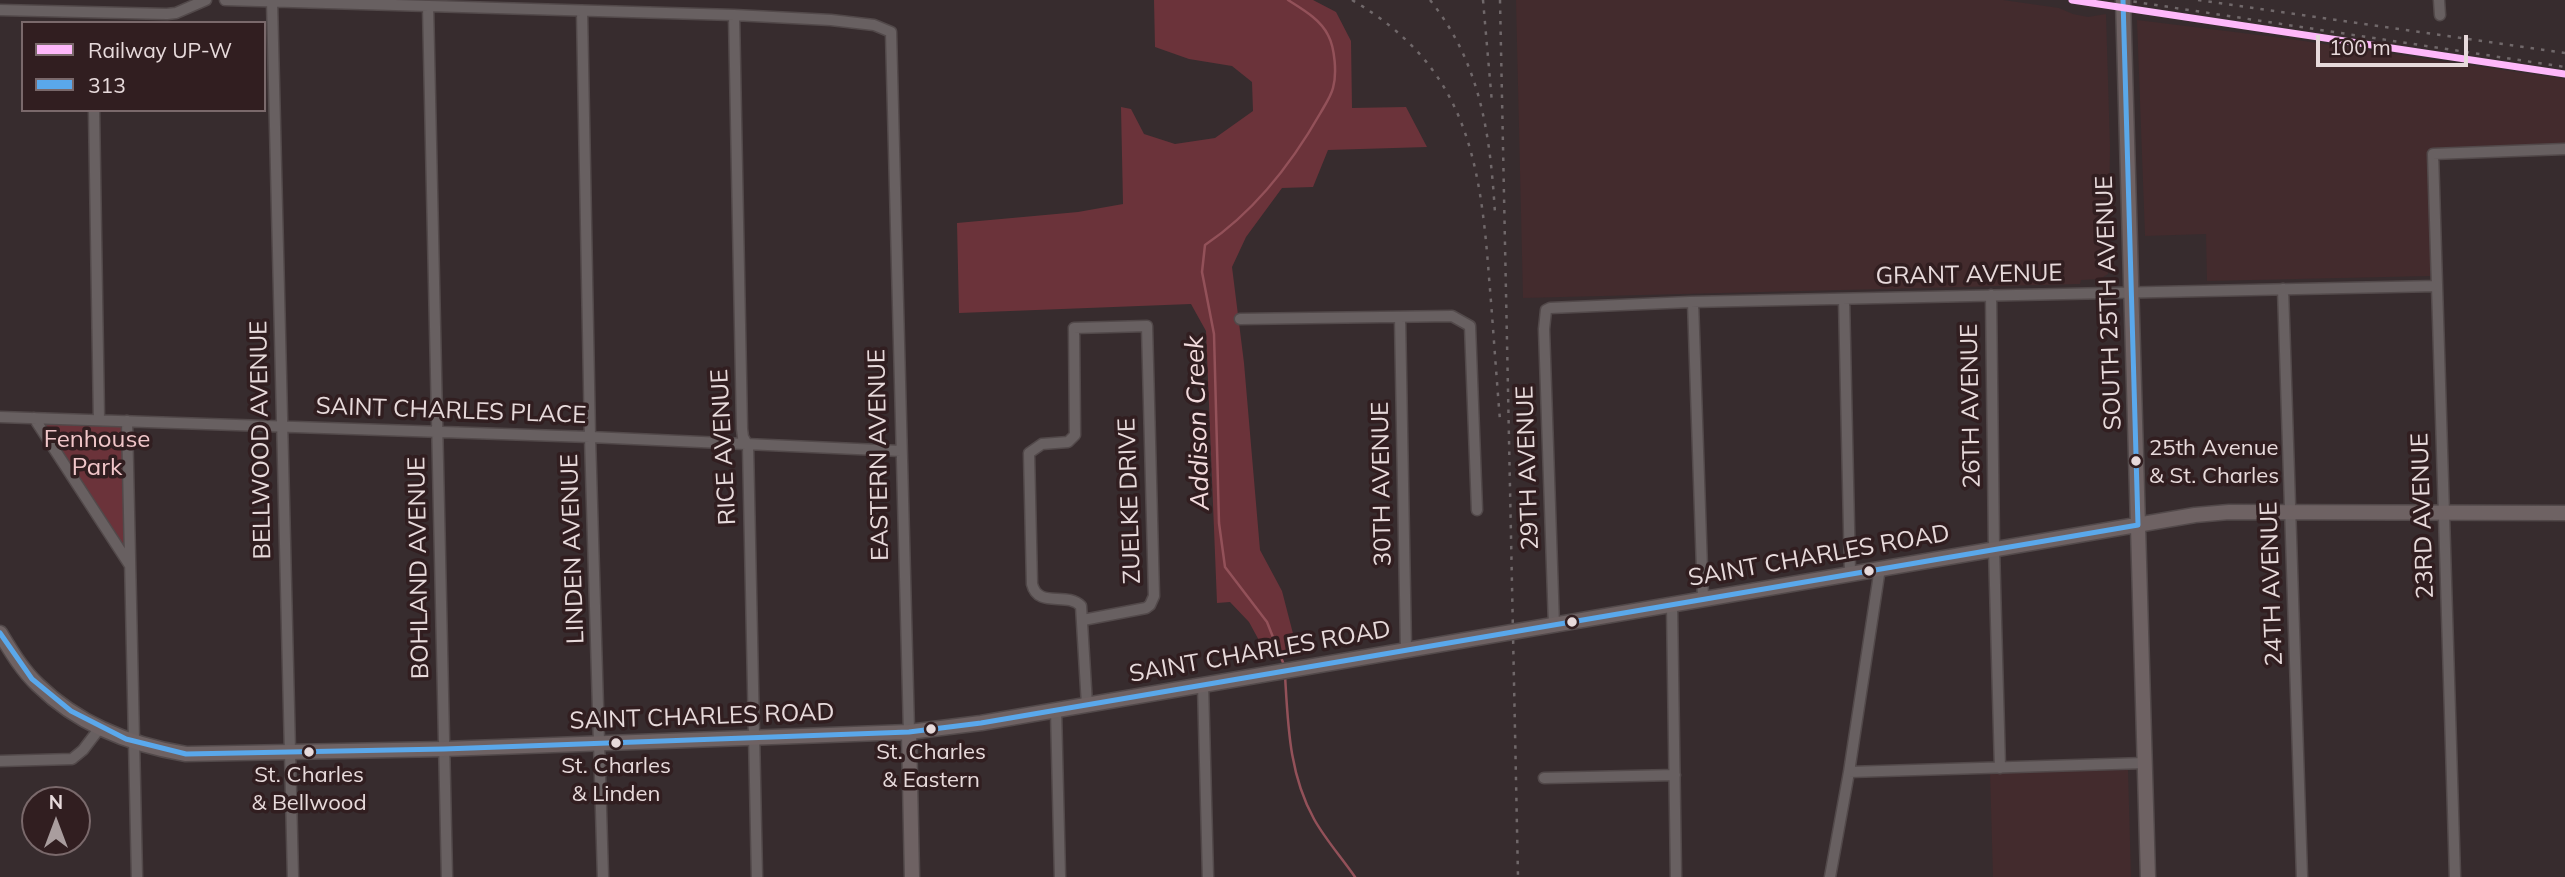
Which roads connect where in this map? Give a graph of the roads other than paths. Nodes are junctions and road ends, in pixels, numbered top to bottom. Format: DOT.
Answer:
graph roads {
  1 [pos="206,0"];
  2 [pos="225,0"];
  3 [pos="2123,0"];
  4 [pos="2439,0"];
  5 [pos="272,1"];
  6 [pos="428,6"];
  7 [pos="0,10"];
  8 [pos="582,11"];
  9 [pos="734,15"];
  10 [pos="2440,15"];
  11 [pos="92,17"];
  12 [pos="94,112"];
  13 [pos="2565,149"];
  14 [pos="2437,286"];
  15 [pos="2283,289"];
  16 [pos="2132,292"];
  17 [pos="1991,295"];
  18 [pos="1844,299"];
  19 [pos="1693,302"];
  20 [pos="1546,310"];
  21 [pos="1401,317"];
  22 [pos="1240,319"];
  23 [pos="0,417"];
  24 [pos="34,418"];
  25 [pos="99,420"];
  26 [pos="127,421"];
  27 [pos="281,426"];
  28 [pos="437,432"];
  29 [pos="590,437"];
  30 [pos="748,446"];
  31 [pos="901,451"];
  32 [pos="1477,510"];
  33 [pos="2291,512"];
  34 [pos="2444,513"];
  35 [pos="2565,513"];
  36 [pos="2138,525"];
  37 [pos="1994,548"];
  38 [pos="129,564"];
  39 [pos="1880,568"];
  40 [pos="1850,573"];
  41 [pos="1703,600"];
  42 [pos="1672,605"];
  43 [pos="1083,620"];
  44 [pos="1554,626"];
  45 [pos="0,633"];
  46 [pos="1406,650"];
  47 [pos="1203,685"];
  48 [pos="1087,705"];
  49 [pos="1056,710"];
  50 [pos="99,729"];
  51 [pos="909,733"];
  52 [pos="755,738"];
  53 [pos="134,743"];
  54 [pos="600,743"];
  55 [pos="444,748"];
  56 [pos="290,752"];
  57 [pos="0,761"];
  58 [pos="2145,763"];
  59 [pos="2000,768"];
  60 [pos="1849,772"];
  61 [pos="1675,775"];
  62 [pos="1544,778"];
  63 [pos="137,877"];
  64 [pos="293,877"];
  65 [pos="447,877"];
  66 [pos="603,877"];
  67 [pos="757,877"];
  68 [pos="912,877"];
  69 [pos="1060,877"];
  70 [pos="1208,877"];
  71 [pos="1676,877"];
  72 [pos="1829,877"];
  73 [pos="2148,877"];
  74 [pos="2302,877"];
  75 [pos="2455,877"];
  1 -- 11 [label="street"];
  2 -- 5 [label="street"];
  3 -- 16 [label="main road, SOUTH 25TH AVENUE"];
  4 -- 10 [label="street"];
  5 -- 6 [label="street"];
  5 -- 27 [label="street, BELLWOOD AVENUE"];
  6 -- 8 [label="street"];
  6 -- 28 [label="street, BOHLAND AVENUE"];
  7 -- 11 [label="street"];
  8 -- 9 [label="street"];
  8 -- 29 [label="street, LINDEN AVENUE"];
  9 -- 30 [label="street, RICE AVENUE"];
  9 -- 31 [label="street, EASTERN AVENUE"];
  12 -- 25 [label="street"];
  13 -- 14 [label="street, 23RD AVENUE"];
  14 -- 15 [label="street, GRANT AVENUE"];
  14 -- 34 [label="street, 23RD AVENUE"];
  15 -- 16 [label="street, GRANT AVENUE"];
  15 -- 33 [label="street, 24TH AVENUE"];
  16 -- 17 [label="street, GRANT AVENUE"];
  16 -- 36 [label="main road, SOUTH 25TH AVENUE"];
  17 -- 18 [label="street, GRANT AVENUE"];
  17 -- 37 [label="street, 26TH AVENUE"];
  18 -- 19 [label="street, GRANT AVENUE"];
  18 -- 40 [label="street"];
  19 -- 20 [label="street, GRANT AVENUE"];
  19 -- 41 [label="street"];
  20 -- 44 [label="street, 29TH AVENUE"];
  21 -- 22 [label="street"];
  21 -- 32 [label="street"];
  21 -- 46 [label="street, 30TH AVENUE"];
  23 -- 24 [label="street, SAINT CHARLES PLACE"];
  24 -- 25 [label="street, SAINT CHARLES PLACE"];
  24 -- 38 [label="street"];
  25 -- 26 [label="street, SAINT CHARLES PLACE"];
  26 -- 27 [label="street, SAINT CHARLES PLACE"];
  26 -- 38 [label="street"];
  27 -- 28 [label="street, SAINT CHARLES PLACE"];
  27 -- 56 [label="street, BELLWOOD AVENUE"];
  28 -- 29 [label="street, SAINT CHARLES PLACE"];
  28 -- 55 [label="street, BOHLAND AVENUE"];
  29 -- 30 [label="street, SAINT CHARLES PLACE"];
  29 -- 54 [label="street, LINDEN AVENUE"];
  30 -- 31 [label="street, SAINT CHARLES PLACE"];
  30 -- 52 [label="street, RICE AVENUE"];
  31 -- 51 [label="street, EASTERN AVENUE"];
  33 -- 34 [label="main road, SAINT CHARLES ROAD"];
  33 -- 36 [label="main road, SAINT CHARLES ROAD"];
  33 -- 74 [label="street, 24TH AVENUE"];
  34 -- 35 [label="main road, SAINT CHARLES ROAD"];
  34 -- 75 [label="street, 23RD AVENUE"];
  36 -- 37 [label="main road, SAINT CHARLES ROAD"];
  36 -- 58 [label="main road, SOUTH 25TH AVENUE"];
  37 -- 39 [label="main road, SAINT CHARLES ROAD"];
  37 -- 59 [label="street, 26TH AVENUE"];
  38 -- 53 [label="street"];
  39 -- 40 [label="main road, SAINT CHARLES ROAD"];
  39 -- 60 [label="street"];
  40 -- 41 [label="main road, SAINT CHARLES ROAD"];
  41 -- 42 [label="main road, SAINT CHARLES ROAD"];
  42 -- 44 [label="main road, SAINT CHARLES ROAD"];
  42 -- 61 [label="street"];
  43 -- 43 [label="street, ZUELKE DRIVE"];
  43 -- 48 [label="street"];
  44 -- 46 [label="main road, SAINT CHARLES ROAD"];
  45 -- 50 [label="main road, SAINT CHARLES ROAD"];
  46 -- 47 [label="main road, SAINT CHARLES ROAD"];
  47 -- 48 [label="main road, SAINT CHARLES ROAD"];
  47 -- 70 [label="street"];
  48 -- 49 [label="main road, SAINT CHARLES ROAD"];
  49 -- 51 [label="main road, SAINT CHARLES ROAD"];
  49 -- 69 [label="street"];
  50 -- 53 [label="main road, SAINT CHARLES ROAD"];
  50 -- 57 [label="street"];
  51 -- 52 [label="main road, SAINT CHARLES ROAD"];
  51 -- 68 [label="main road, EASTERN AVENUE"];
  52 -- 54 [label="main road, SAINT CHARLES ROAD"];
  52 -- 67 [label="street, RICE AVENUE"];
  53 -- 56 [label="main road, SAINT CHARLES ROAD"];
  53 -- 63 [label="street"];
  54 -- 55 [label="main road, SAINT CHARLES ROAD"];
  54 -- 66 [label="street, LINDEN AVENUE"];
  55 -- 56 [label="main road, SAINT CHARLES ROAD"];
  55 -- 65 [label="street, BOHLAND AVENUE"];
  56 -- 64 [label="street, BELLWOOD AVENUE"];
  58 -- 59 [label="street"];
  58 -- 73 [label="main road, SOUTH 25TH AVENUE"];
  59 -- 60 [label="street"];
  60 -- 72 [label="street"];
  61 -- 62 [label="street"];
  61 -- 71 [label="street"];
}
